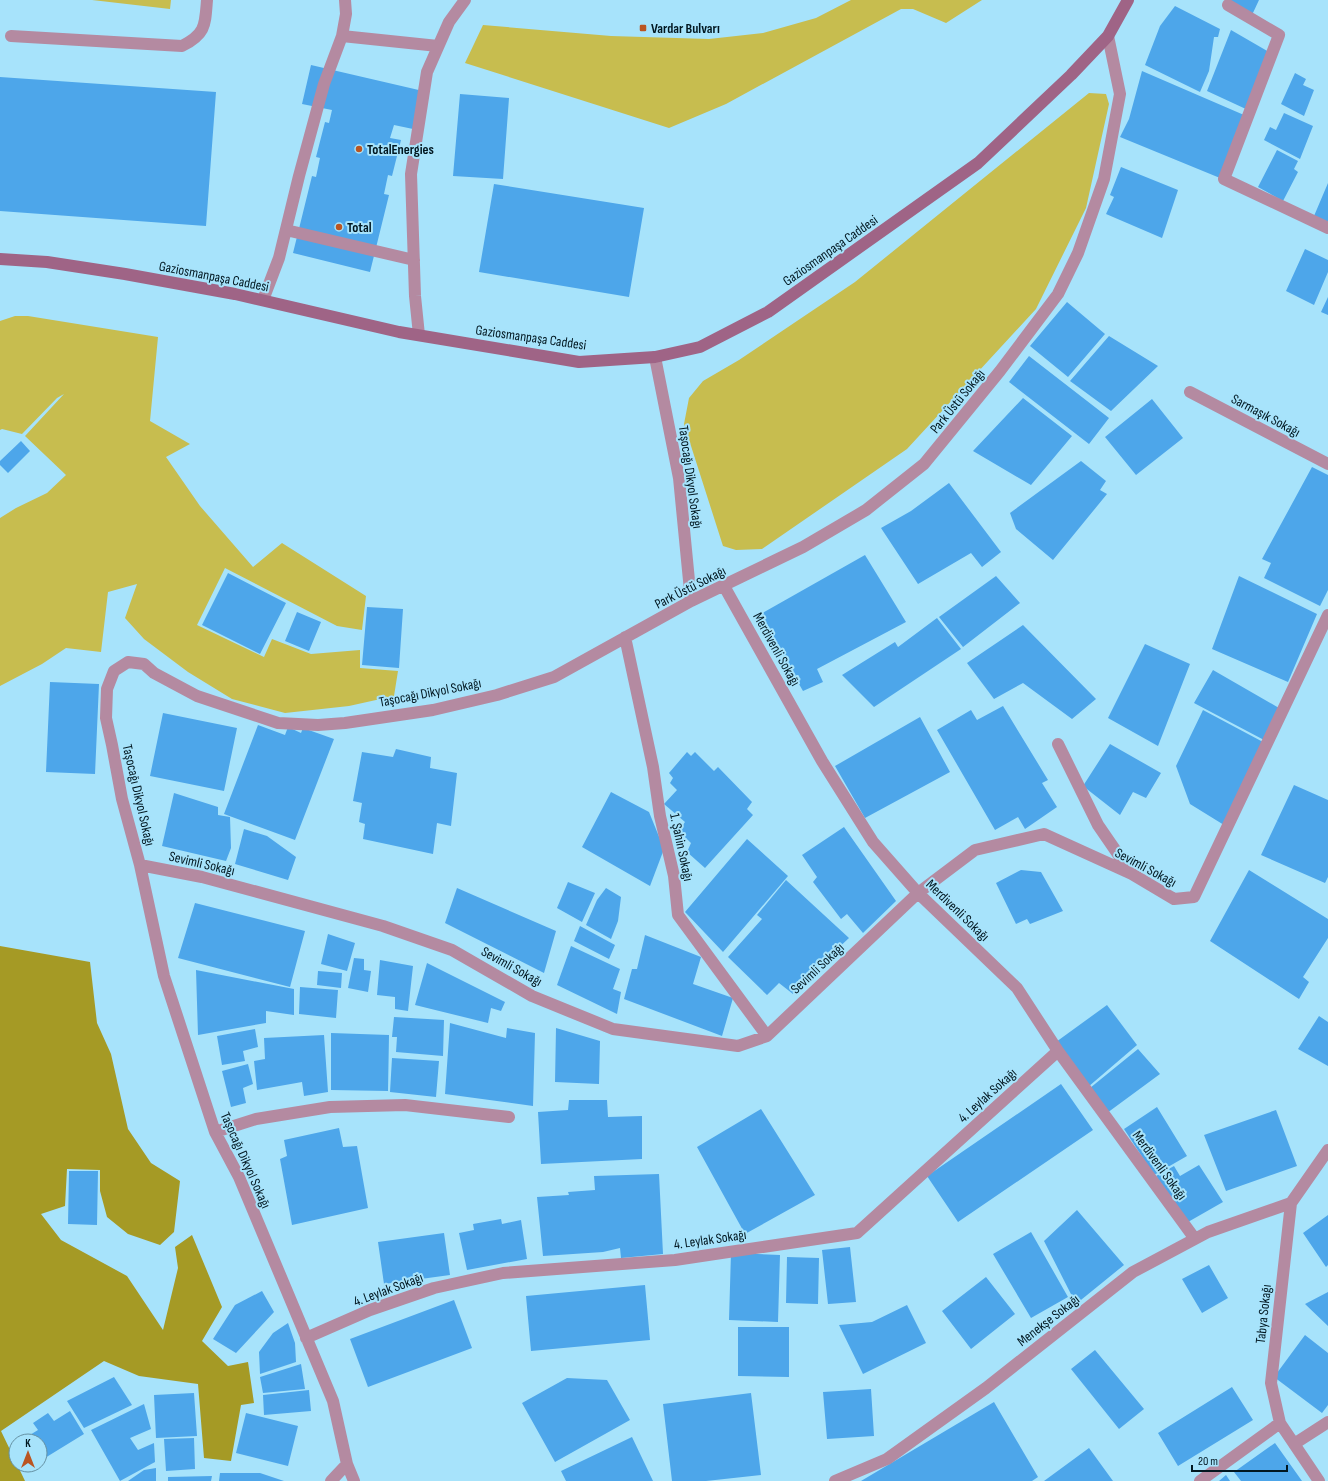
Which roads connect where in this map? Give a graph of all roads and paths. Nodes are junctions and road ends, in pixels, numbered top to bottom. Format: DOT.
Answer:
graph roads {
  1 [pos="207,0"];
  2 [pos="345,0"];
  3 [pos="465,0"];
  4 [pos="1128,0"];
  5 [pos="1228,5"];
  6 [pos="11,36"];
  7 [pos="342,36"];
  8 [pos="1108,36"];
  9 [pos="438,46"];
  10 [pos="1328,228"];
  11 [pos="286,230"];
  12 [pos="0,259"];
  13 [pos="414,260"];
  14 [pos="263,300"];
  15 [pos="420,335"];
  16 [pos="655,358"];
  17 [pos="1190,392"];
  18 [pos="1328,464"];
  19 [pos="724,586"];
  20 [pos="691,601"];
  21 [pos="1328,615"];
  22 [pos="625,638"];
  23 [pos="1058,744"];
  24 [pos="140,865"];
  25 [pos="1132,874"];
  26 [pos="918,893"];
  27 [pos="767,1036"];
  28 [pos="1058,1051"];
  29 [pos="509,1117"];
  30 [pos="215,1132"];
  31 [pos="1328,1150"];
  32 [pos="1291,1203"];
  33 [pos="1195,1239"];
  34 [pos="306,1338"];
  35 [pos="1280,1422"];
  36 [pos="1328,1422"];
  37 [pos="1294,1444"];
  38 [pos="347,1464"];
  39 [pos="330,1481"];
  40 [pos="354,1481"];
  41 [pos="835,1481"];
  42 [pos="1200,1481"];
  43 [pos="1319,1481"];
  1 -- 6 [label="street"];
  2 -- 7 [label="street"];
  3 -- 9 [label="street"];
  4 -- 8 [label="main road, Gaziosmanpaşa Caddesi"];
  5 -- 10 [label="street"];
  7 -- 9 [label="street"];
  7 -- 11 [label="street"];
  8 -- 16 [label="main road, Gaziosmanpaşa Caddesi"];
  8 -- 19 [label="street, Park Üstü Sokağı"];
  9 -- 13 [label="street"];
  11 -- 13 [label="street"];
  11 -- 14 [label="street"];
  12 -- 14 [label="main road, Gaziosmanpaşa Caddesi"];
  13 -- 15 [label="street"];
  14 -- 15 [label="main road, Gaziosmanpaşa Caddesi"];
  15 -- 16 [label="main road, Gaziosmanpaşa Caddesi"];
  16 -- 20 [label="street, Taşocağı Dikyol Sokağı"];
  17 -- 18 [label="street, Sarmaşık Sokağı"];
  19 -- 20 [label="street, Park Üstü Sokağı"];
  19 -- 26 [label="street, Merdivenli Sokağı"];
  20 -- 22 [label="street, Park Üstü Sokağı"];
  21 -- 25 [label="street, Sevimli Sokağı"];
  22 -- 24 [label="street, Taşocağı Dikyol Sokağı"];
  22 -- 27 [label="street, 1. Şahin Sokağı"];
  23 -- 25 [label="street"];
  24 -- 27 [label="street, Sevimli Sokağı"];
  24 -- 30 [label="street, Taşocağı Dikyol Sokağı"];
  25 -- 26 [label="street, Sevimli Sokağı"];
  26 -- 27 [label="street, Sevimli Sokağı"];
  26 -- 28 [label="street, Merdivenli Sokağı"];
  28 -- 33 [label="street, Merdivenli Sokağı"];
  28 -- 34 [label="street, 4. Leylak Sokağı"];
  29 -- 30 [label="street"];
  30 -- 34 [label="street, Taşocağı Dikyol Sokağı"];
  31 -- 32 [label="street, Tabya Sokağı"];
  32 -- 33 [label="street, Menekşe Sokağı"];
  32 -- 35 [label="street, Tabya Sokağı"];
  33 -- 41 [label="street, Menekşe Sokağı"];
  34 -- 38 [label="street, Taşocağı Dikyol Sokağı"];
  35 -- 37 [label="street, Tabya Sokağı"];
  35 -- 42 [label="street"];
  36 -- 37 [label="street"];
  37 -- 43 [label="street, Tabya Sokağı"];
  38 -- 39 [label="street"];
  38 -- 40 [label="street, Taşocağı Dikyol Sokağı"];
}
